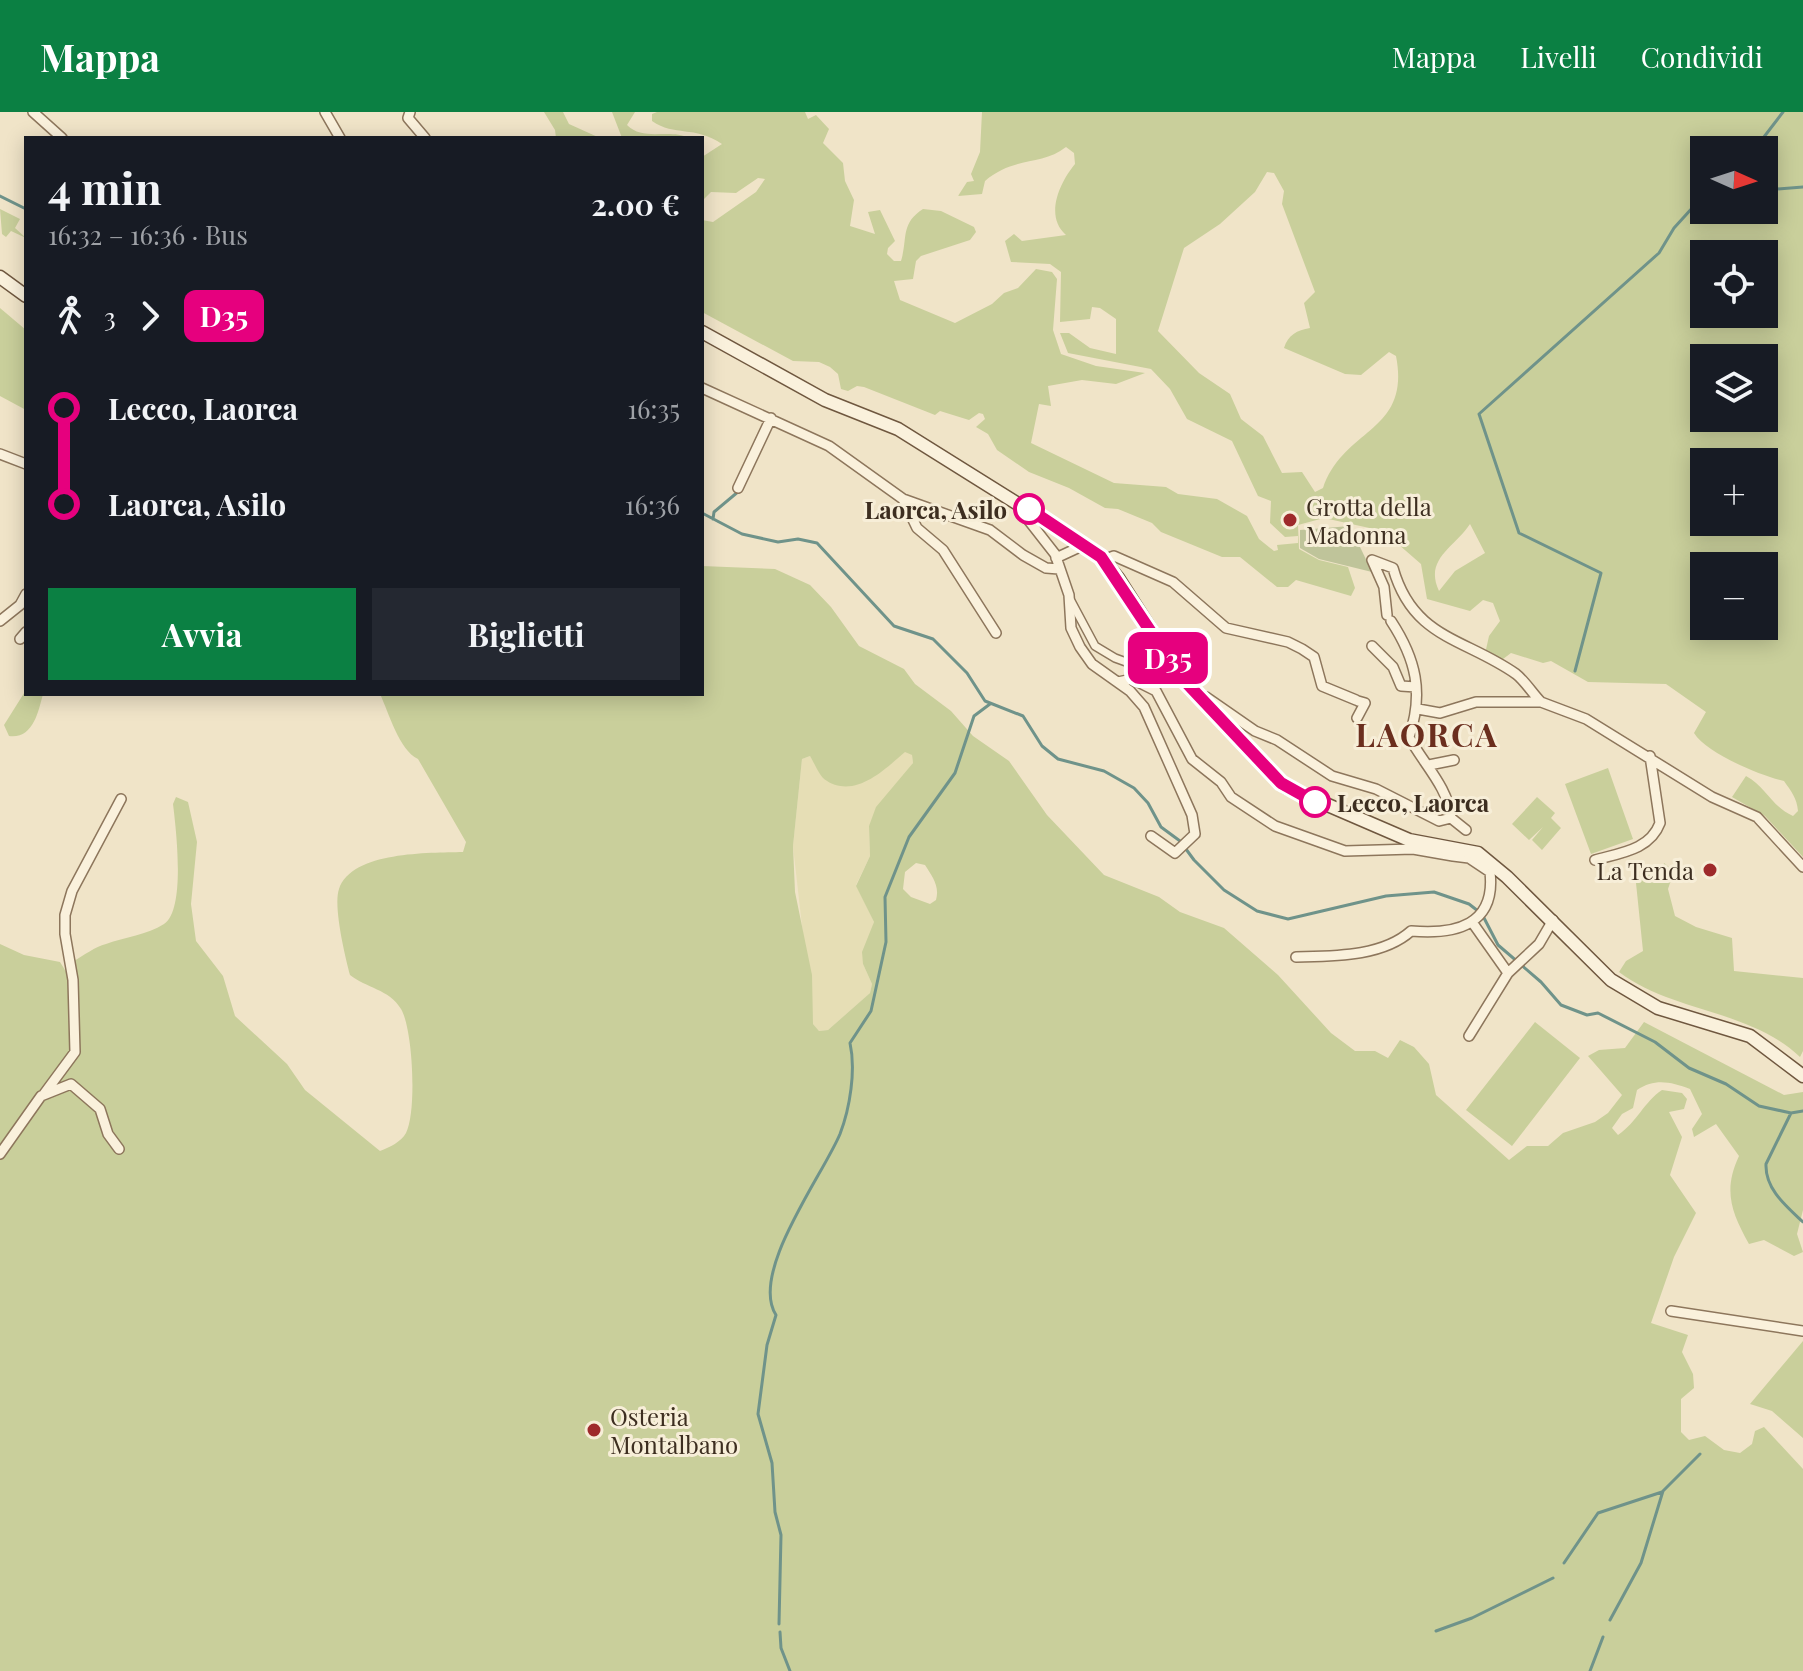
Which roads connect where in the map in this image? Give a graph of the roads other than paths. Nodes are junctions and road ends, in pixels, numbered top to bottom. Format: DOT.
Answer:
graph roads {
  1 [pos="33,112"];
  2 [pos="325,112"];
  3 [pos="410,112"];
  4 [pos="60,136"];
  5 [pos="339,136"];
  6 [pos="423,136"];
  7 [pos="0,277"];
  8 [pos="24,295"];
  9 [pos="704,333"];
  10 [pos="704,389"];
  11 [pos="771,418"];
  12 [pos="0,454"];
  13 [pos="24,463"];
  14 [pos="738,488"];
  15 [pos="903,499"];
  16 [pos="1013,499"];
  17 [pos="1084,545"];
  18 [pos="1056,558"];
  19 [pos="1103,560"];
  20 [pos="1059,569"];
  21 [pos="1069,595"];
  22 [pos="24,598"];
  23 [pos="0,621"];
  24 [pos="996,633"];
  25 [pos="1372,646"];
  26 [pos="1118,682"];
  27 [pos="1188,685"];
  28 [pos="1416,687"];
  29 [pos="1541,702"];
  30 [pos="1418,709"];
  31 [pos="1357,718"];
  32 [pos="1650,756"];
  33 [pos="1454,760"];
  34 [pos="1429,765"];
  35 [pos="121,799"];
  36 [pos="1196,810"];
  37 [pos="1451,818"];
  38 [pos="1466,830"];
  39 [pos="1151,836"];
  40 [pos="1192,838"];
  41 [pos="1454,852"];
  42 [pos="1595,860"];
  43 [pos="1803,867"];
  44 [pos="1553,920"];
  45 [pos="1474,921"];
  46 [pos="1296,957"];
  47 [pos="1508,973"];
  48 [pos="1469,1036"];
  49 [pos="1803,1076"];
  50 [pos="44,1094"];
  51 [pos="119,1149"];
  52 [pos="0,1154"];
  53 [pos="1671,1311"];
  54 [pos="1803,1331"];
  1 -- 4 [label="street"];
  2 -- 5 [label="street"];
  3 -- 6 [label="street"];
  7 -- 8 [label="main road"];
  9 -- 16 [label="main road"];
  10 -- 11 [label="street"];
  11 -- 14 [label="street"];
  11 -- 15 [label="street"];
  12 -- 13 [label="street"];
  15 -- 20 [label="street"];
  15 -- 24 [label="street"];
  16 -- 17 [label="main road"];
  16 -- 18 [label="street"];
  17 -- 18 [label="street"];
  17 -- 19 [label="main road"];
  18 -- 20 [label="street"];
  19 -- 27 [label="main road"];
  19 -- 31 [label="street"];
  20 -- 21 [label="street"];
  21 -- 26 [label="street"];
  21 -- 27 [label="street"];
  22 -- 23 [label="street"];
  25 -- 28 [label="street"];
  26 -- 40 [label="street"];
  26 -- 41 [label="street"];
  27 -- 37 [label="street"];
  27 -- 41 [label="main road"];
  28 -- 29 [label="street"];
  28 -- 30 [label="street"];
  29 -- 30 [label="street"];
  29 -- 32 [label="street"];
  30 -- 34 [label="street"];
  32 -- 42 [label="street"];
  32 -- 43 [label="street"];
  33 -- 34 [label="street"];
  34 -- 37 [label="street"];
  35 -- 50 [label="street"];
  36 -- 40 [label="street"];
  37 -- 38 [label="street"];
  39 -- 40 [label="street"];
  41 -- 44 [label="main road"];
  41 -- 45 [label="street"];
  44 -- 47 [label="street"];
  44 -- 49 [label="main road"];
  45 -- 46 [label="street"];
  45 -- 47 [label="street"];
  47 -- 48 [label="street"];
  50 -- 51 [label="street"];
  50 -- 52 [label="street"];
  53 -- 54 [label="street"];
}
